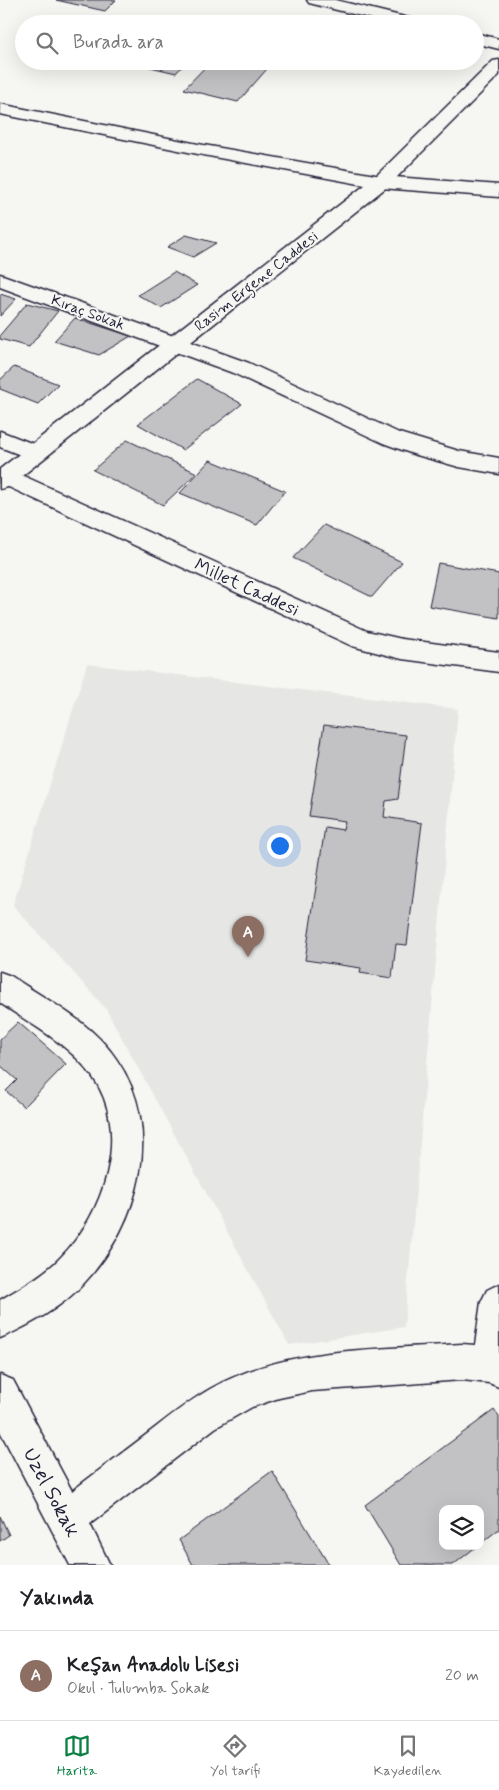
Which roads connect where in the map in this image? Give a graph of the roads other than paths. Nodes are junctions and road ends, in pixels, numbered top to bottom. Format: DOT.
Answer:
graph roads {
  1 [pos="315,0"];
  2 [pos="378,15"];
  3 [pos="484,40"];
  4 [pos="499,44"];
  5 [pos="499,65"];
  6 [pos="0,109"];
  7 [pos="381,182"];
  8 [pos="499,191"];
  9 [pos="0,280"];
  10 [pos="176,344"];
  11 [pos="0,439"];
  12 [pos="36,454"];
  13 [pos="499,466"];
  14 [pos="3,479"];
  15 [pos="499,662"];
  16 [pos="0,986"];
  17 [pos="499,1302"];
  18 [pos="0,1320"];
  19 [pos="495,1367"];
  20 [pos="0,1393"];
  21 [pos="66,1519"];
  22 [pos="91,1565"];
  1 -- 2 [label="street"];
  3 -- 4 [label="street"];
  5 -- 7 [label="street, Rasim Ergene Caddesi"];
  6 -- 7 [label="street"];
  7 -- 8 [label="street"];
  7 -- 10 [label="street, Rasim Ergene Caddesi"];
  9 -- 10 [label="street, Kıraç Sokak"];
  10 -- 12 [label="street, Rasim Ergene Caddesi"];
  10 -- 13 [label="street, Kıraç Sokak"];
  11 -- 12 [label="street"];
  12 -- 14 [label="street, Rasim Ergene Caddesi"];
  14 -- 15 [label="street, Millet Caddesi"];
  16 -- 18 [label="street"];
  17 -- 19 [label="street"];
  19 -- 21 [label="street"];
  20 -- 21 [label="street, Uzel Sokak"];
  21 -- 22 [label="street, Uzel Sokak"];
}
